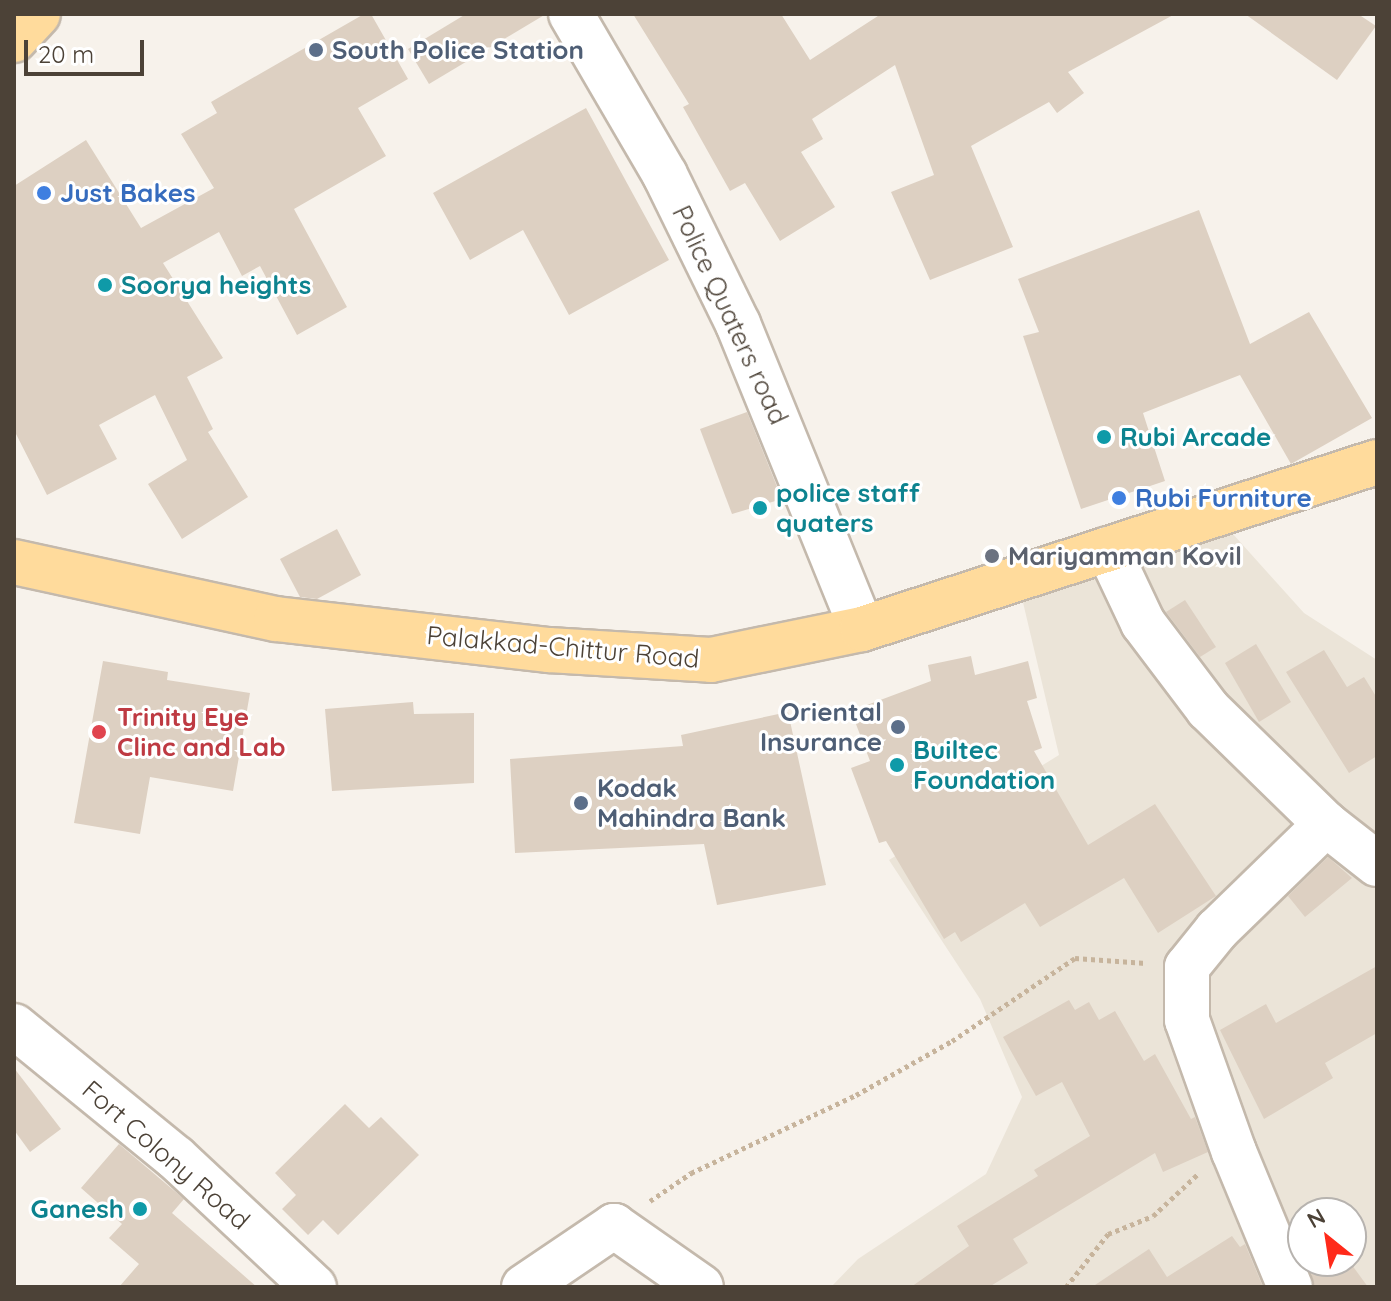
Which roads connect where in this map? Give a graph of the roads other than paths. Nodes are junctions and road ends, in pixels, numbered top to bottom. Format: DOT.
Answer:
graph roads {
  1 [pos="38,14"];
  2 [pos="571,14"];
  3 [pos="14,40"];
  4 [pos="1377,462"];
  5 [pos="1108,549"];
  6 [pos="14,562"];
  7 [pos="862,629"];
  8 [pos="1326,824"];
  9 [pos="1377,864"];
  10 [pos="15,1027"];
  11 [pos="314,1287"];
  12 [pos="524,1287"];
  13 [pos="701,1287"];
  14 [pos="1290,1287"];
  1 -- 3 [label="main road"];
  2 -- 7 [label="street, Police Quaters road"];
  4 -- 5 [label="main road, Palakkad-Chittur Road"];
  5 -- 7 [label="main road, Palakkad-Chittur Road"];
  5 -- 8 [label="street"];
  6 -- 7 [label="main road, Palakkad-Chittur Road"];
  8 -- 9 [label="street"];
  8 -- 14 [label="street"];
  10 -- 11 [label="street, Fort Colony Road"];
  12 -- 13 [label="street"];
}
